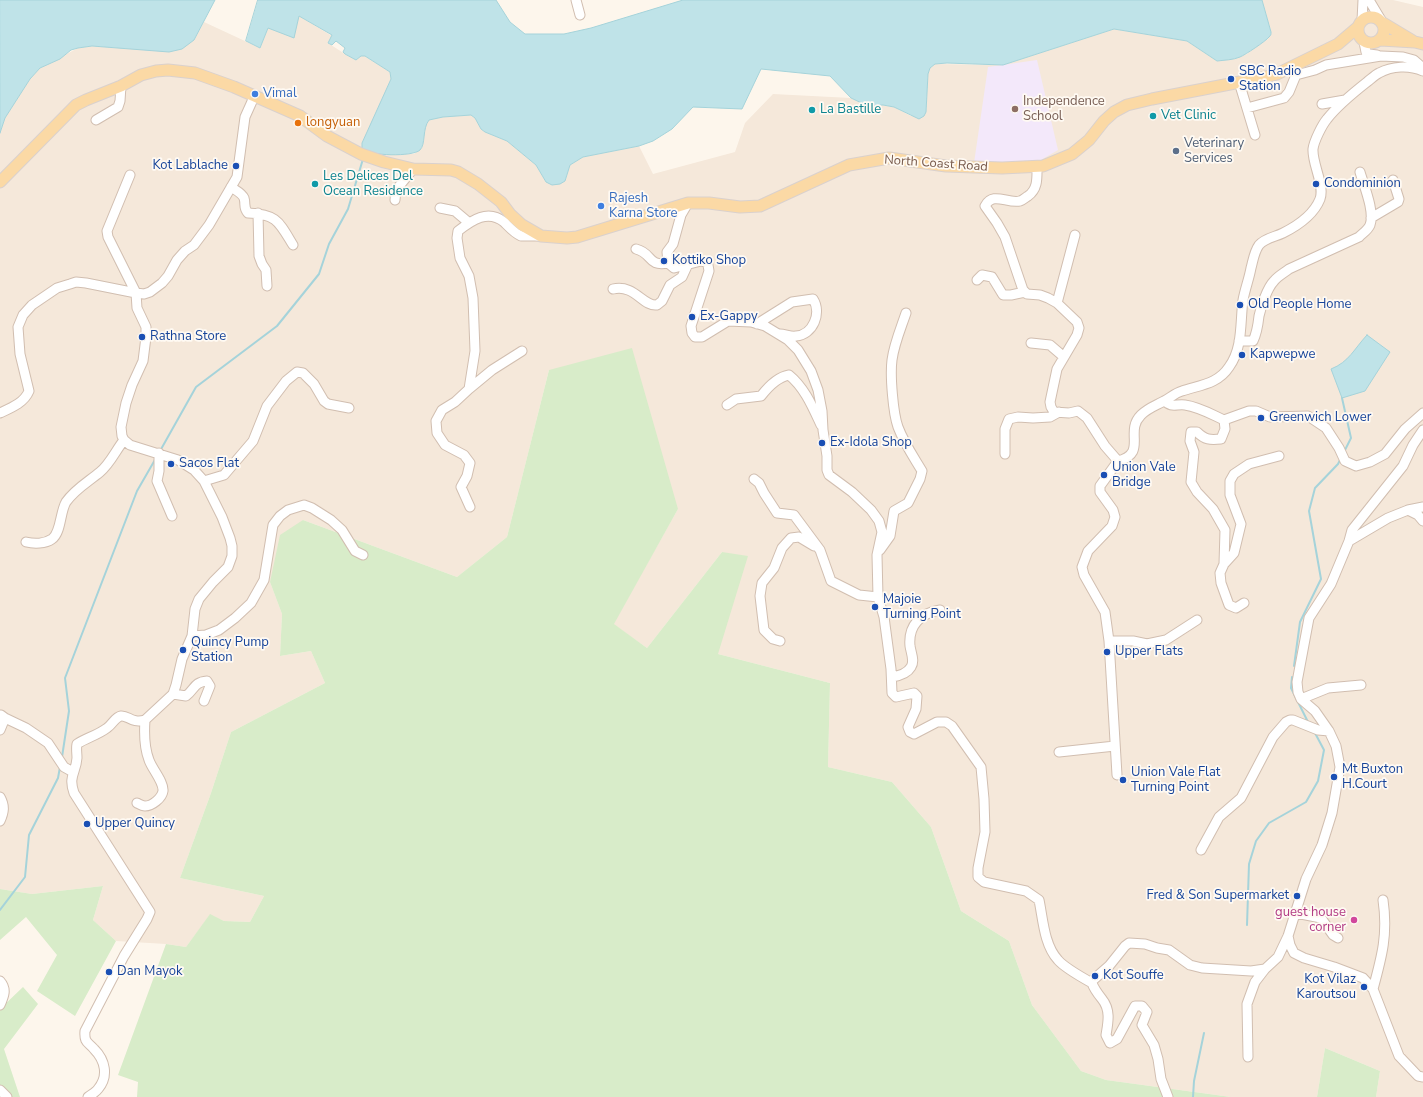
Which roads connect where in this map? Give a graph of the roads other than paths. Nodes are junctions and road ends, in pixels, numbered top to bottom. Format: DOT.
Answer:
graph roads {
  1 [pos="576,0"];
  2 [pos="1363,0"];
  3 [pos="1369,0"];
  4 [pos="580,15"];
  5 [pos="1382,22"];
  6 [pos="1360,24"];
  7 [pos="1380,40"];
  8 [pos="1363,41"];
  9 [pos="1419,43"];
  10 [pos="1338,44"];
  11 [pos="1381,56"];
  12 [pos="1423,69"];
  13 [pos="1239,82"];
  14 [pos="121,86"];
  15 [pos="254,96"];
  16 [pos="1346,100"];
  17 [pos="1322,104"];
  18 [pos="1247,108"];
  19 [pos="96,120"];
  20 [pos="1255,135"];
  21 [pos="1036,167"];
  22 [pos="413,169"];
  23 [pos="1360,172"];
  24 [pos="130,175"];
  25 [pos="1393,180"];
  26 [pos="0,182"];
  27 [pos="231,187"];
  28 [pos="395,200"];
  29 [pos="688,203"];
  30 [pos="440,208"];
  31 [pos="258,213"];
  32 [pos="1371,218"];
  33 [pos="468,222"];
  34 [pos="1075,235"];
  35 [pos="541,236"];
  36 [pos="293,245"];
  37 [pos="636,249"];
  38 [pos="668,263"];
  39 [pos="688,264"];
  40 [pos="977,280"];
  41 [pos="267,286"];
  42 [pos="613,288"];
  43 [pos="1025,292"];
  44 [pos="136,293"];
  45 [pos="1057,303"];
  46 [pos="906,313"];
  47 [pos="757,324"];
  48 [pos="777,333"];
  49 [pos="1240,341"];
  50 [pos="1031,343"];
  51 [pos="522,351"];
  52 [pos="1064,357"];
  53 [pos="469,389"];
  54 [pos="1165,401"];
  55 [pos="727,405"];
  56 [pos="349,408"];
  57 [pos="1059,412"];
  58 [pos="0,413"];
  59 [pos="1423,413"];
  60 [pos="1224,420"];
  61 [pos="823,430"];
  62 [pos="1423,430"];
  63 [pos="124,440"];
  64 [pos="159,453"];
  65 [pos="1005,454"];
  66 [pos="1279,456"];
  67 [pos="1118,461"];
  68 [pos="754,479"];
  69 [pos="204,481"];
  70 [pos="470,507"];
  71 [pos="1423,507"];
  72 [pos="1408,510"];
  73 [pos="172,516"];
  74 [pos="1423,521"];
  75 [pos="1349,541"];
  76 [pos="26,542"];
  77 [pos="820,550"];
  78 [pos="363,555"];
  79 [pos="877,555"];
  80 [pos="1224,564"];
  81 [pos="878,597"];
  82 [pos="1244,603"];
  83 [pos="940,610"];
  84 [pos="1197,620"];
  85 [pos="192,636"];
  86 [pos="780,641"];
  87 [pos="1109,641"];
  88 [pos="892,677"];
  89 [pos="1361,685"];
  90 [pos="173,694"];
  91 [pos="1301,699"];
  92 [pos="204,701"];
  93 [pos="3,716"];
  94 [pos="145,720"];
  95 [pos="0,730"];
  96 [pos="1329,731"];
  97 [pos="1115,746"];
  98 [pos="1059,752"];
  99 [pos="73,772"];
  100 [pos="1117,775"];
  101 [pos="0,797"];
  102 [pos="137,803"];
  103 [pos="0,821"];
  104 [pos="1201,850"];
  105 [pos="1383,900"];
  106 [pos="1296,913"];
  107 [pos="1288,936"];
  108 [pos="1338,938"];
  109 [pos="1265,969"];
  110 [pos="0,981"];
  111 [pos="1092,983"];
  112 [pos="1373,989"];
  113 [pos="0,1005"];
  114 [pos="1248,1057"];
  115 [pos="1423,1077"];
  116 [pos="0,1090"];
  117 [pos="7,1097"];
  118 [pos="88,1097"];
  119 [pos="1168,1097"];
  1 -- 4 [label="street"];
  2 -- 6 [label="street"];
  3 -- 5 [label="street"];
  5 -- 6 [label="main road"];
  5 -- 7 [label="main road"];
  5 -- 9 [label="main road"];
  6 -- 8 [label="main road"];
  6 -- 10 [label="main road"];
  7 -- 8 [label="main road"];
  7 -- 9 [label="main road"];
  7 -- 11 [label="street"];
  8 -- 10 [label="main road"];
  8 -- 11 [label="street"];
  10 -- 13 [label="main road, North Coast Road"];
  11 -- 12 [label="street"];
  11 -- 18 [label="street"];
  12 -- 16 [label="street"];
  13 -- 18 [label="street"];
  13 -- 21 [label="main road, North Coast Road"];
  14 -- 15 [label="main road, North Coast Road"];
  14 -- 19 [label="street"];
  14 -- 26 [label="main road, North Coast Road"];
  15 -- 22 [label="main road, North Coast Road"];
  15 -- 27 [label="street"];
  16 -- 17 [label="street"];
  16 -- 49 [label="street"];
  18 -- 20 [label="street"];
  21 -- 29 [label="main road, North Coast Road"];
  21 -- 43 [label="street"];
  22 -- 28 [label="street"];
  22 -- 35 [label="main road, North Coast Road"];
  23 -- 32 [label="street"];
  24 -- 44 [label="street"];
  25 -- 32 [label="street"];
  27 -- 31 [label="street"];
  27 -- 44 [label="street"];
  29 -- 35 [label="main road, North Coast Road"];
  29 -- 38 [label="street"];
  30 -- 33 [label="street"];
  31 -- 36 [label="street"];
  31 -- 41 [label="street"];
  32 -- 49 [label="street"];
  33 -- 35 [label="street"];
  33 -- 53 [label="street"];
  34 -- 45 [label="street"];
  37 -- 38 [label="street"];
  38 -- 39 [label="street"];
  39 -- 42 [label="street"];
  39 -- 47 [label="street"];
  40 -- 43 [label="street"];
  43 -- 45 [label="street"];
  44 -- 58 [label="street"];
  44 -- 63 [label="street"];
  45 -- 52 [label="street"];
  46 -- 79 [label="street"];
  47 -- 48 [label="street"];
  47 -- 48 [label="street"];
  48 -- 61 [label="street"];
  49 -- 54 [label="street"];
  50 -- 52 [label="street"];
  51 -- 53 [label="street"];
  52 -- 57 [label="street"];
  53 -- 70 [label="street"];
  54 -- 60 [label="street"];
  54 -- 67 [label="street"];
  55 -- 61 [label="street"];
  56 -- 69 [label="street"];
  57 -- 65 [label="street"];
  57 -- 67 [label="street"];
  59 -- 60 [label="street"];
  60 -- 80 [label="street"];
  61 -- 79 [label="street"];
  62 -- 75 [label="street"];
  63 -- 64 [label="street"];
  63 -- 76 [label="street"];
  64 -- 69 [label="street"];
  64 -- 73 [label="street"];
  66 -- 80 [label="street"];
  67 -- 87 [label="street"];
  68 -- 77 [label="street"];
  69 -- 85 [label="street"];
  71 -- 72 [label="street"];
  72 -- 74 [label="street"];
  72 -- 75 [label="street"];
  75 -- 91 [label="street"];
  77 -- 81 [label="street"];
  77 -- 86 [label="street"];
  78 -- 85 [label="street"];
  79 -- 81 [label="street"];
  80 -- 82 [label="street"];
  81 -- 88 [label="street"];
  83 -- 88 [label="street"];
  84 -- 87 [label="street"];
  85 -- 90 [label="street"];
  87 -- 97 [label="street"];
  88 -- 111 [label="street"];
  89 -- 91 [label="street"];
  90 -- 92 [label="street"];
  90 -- 94 [label="street"];
  91 -- 96 [label="street"];
  93 -- 95 [label="street"];
  93 -- 99 [label="street"];
  94 -- 99 [label="street"];
  94 -- 102 [label="street"];
  96 -- 104 [label="street"];
  96 -- 106 [label="street"];
  97 -- 98 [label="street"];
  97 -- 100 [label="street"];
  99 -- 118 [label="street"];
  101 -- 103 [label="street"];
  105 -- 112 [label="street"];
  106 -- 107 [label="street"];
  106 -- 108 [label="street"];
  107 -- 109 [label="street"];
  107 -- 112 [label="street"];
  109 -- 111 [label="street"];
  109 -- 114 [label="street"];
  110 -- 113 [label="street"];
  111 -- 119 [label="street"];
  112 -- 115 [label="street"];
  116 -- 117 [label="street"];
}
